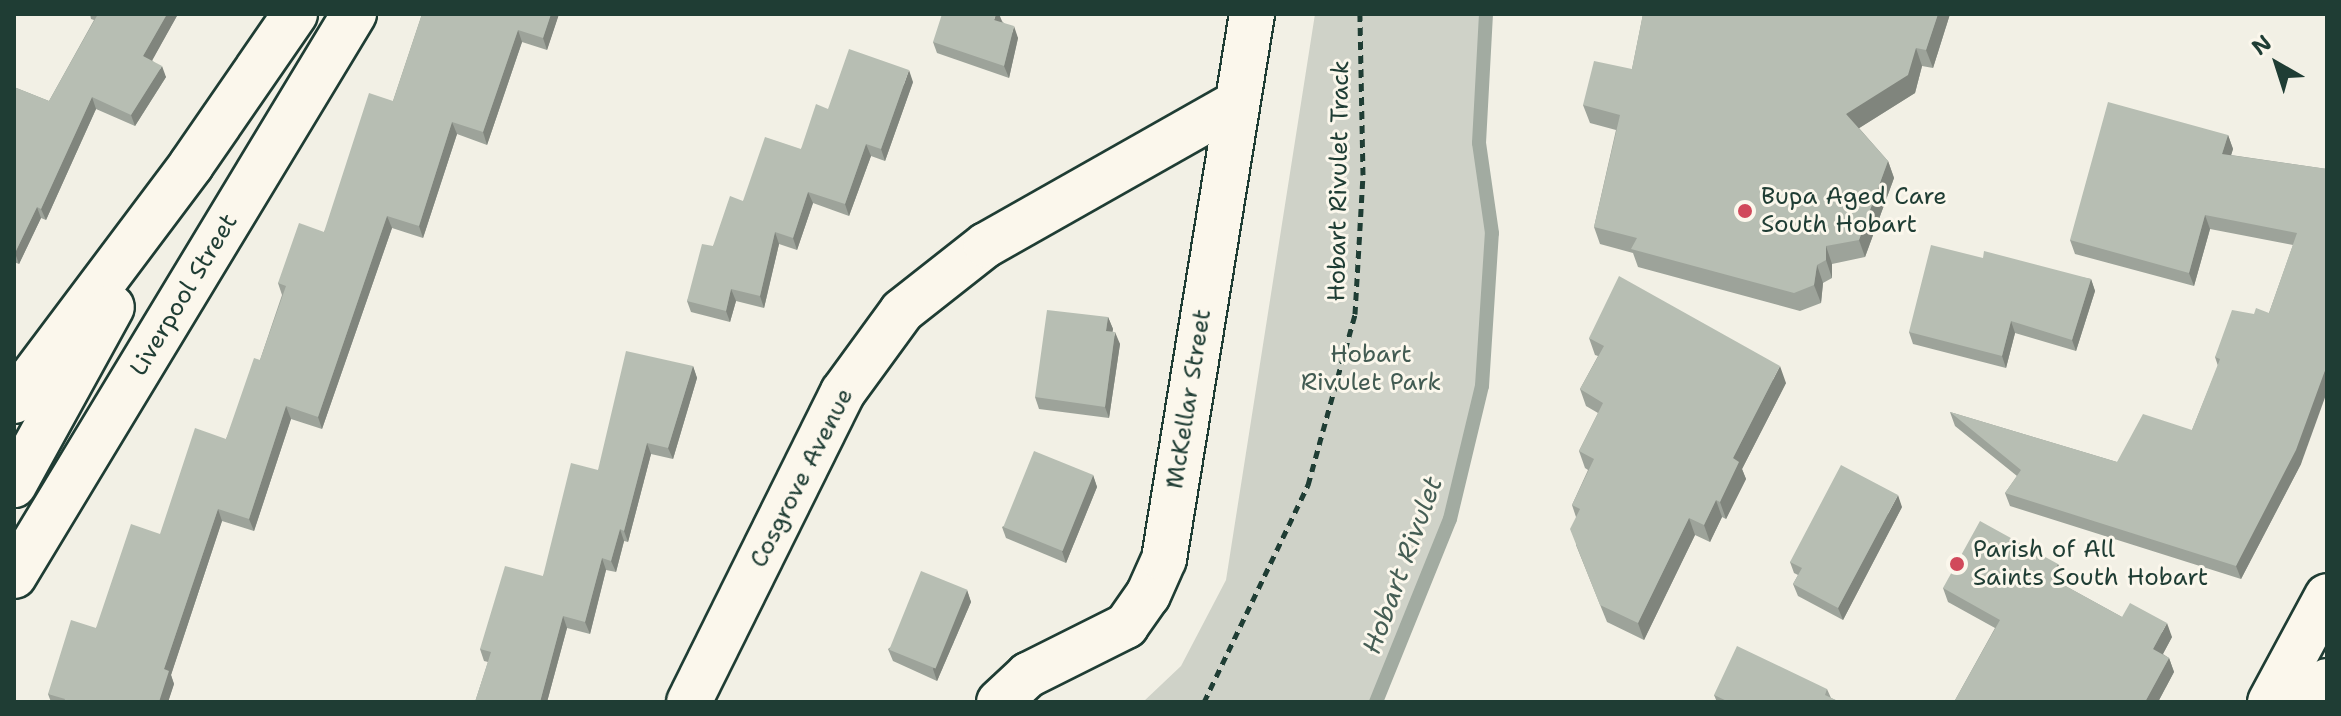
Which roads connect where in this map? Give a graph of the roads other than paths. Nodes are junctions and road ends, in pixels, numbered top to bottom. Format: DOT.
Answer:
graph roads {
  1 [pos="295,14"];
  2 [pos="354,14"];
  3 [pos="1252,14"];
  4 [pos="1233,105"];
  5 [pos="191,165"];
  6 [pos="14,401"];
  7 [pos="14,485"];
  8 [pos="14,576"];
  9 [pos="2327,596"];
  10 [pos="2327,681"];
  11 [pos="689,702"];
  12 [pos="999,702"];
  13 [pos="2270,702"];
  14 [pos="2310,702"];
  1 -- 5 [label="main road"];
  2 -- 8 [label="main road, Liverpool Street"];
  3 -- 4 [label="main road, McKellar Street"];
  4 -- 11 [label="main road, Cosgrove Avenue"];
  4 -- 12 [label="main road, McKellar Street"];
  5 -- 6 [label="main road"];
  5 -- 7 [label="main road"];
  9 -- 13 [label="main road"];
  10 -- 14 [label="main road"];
}
